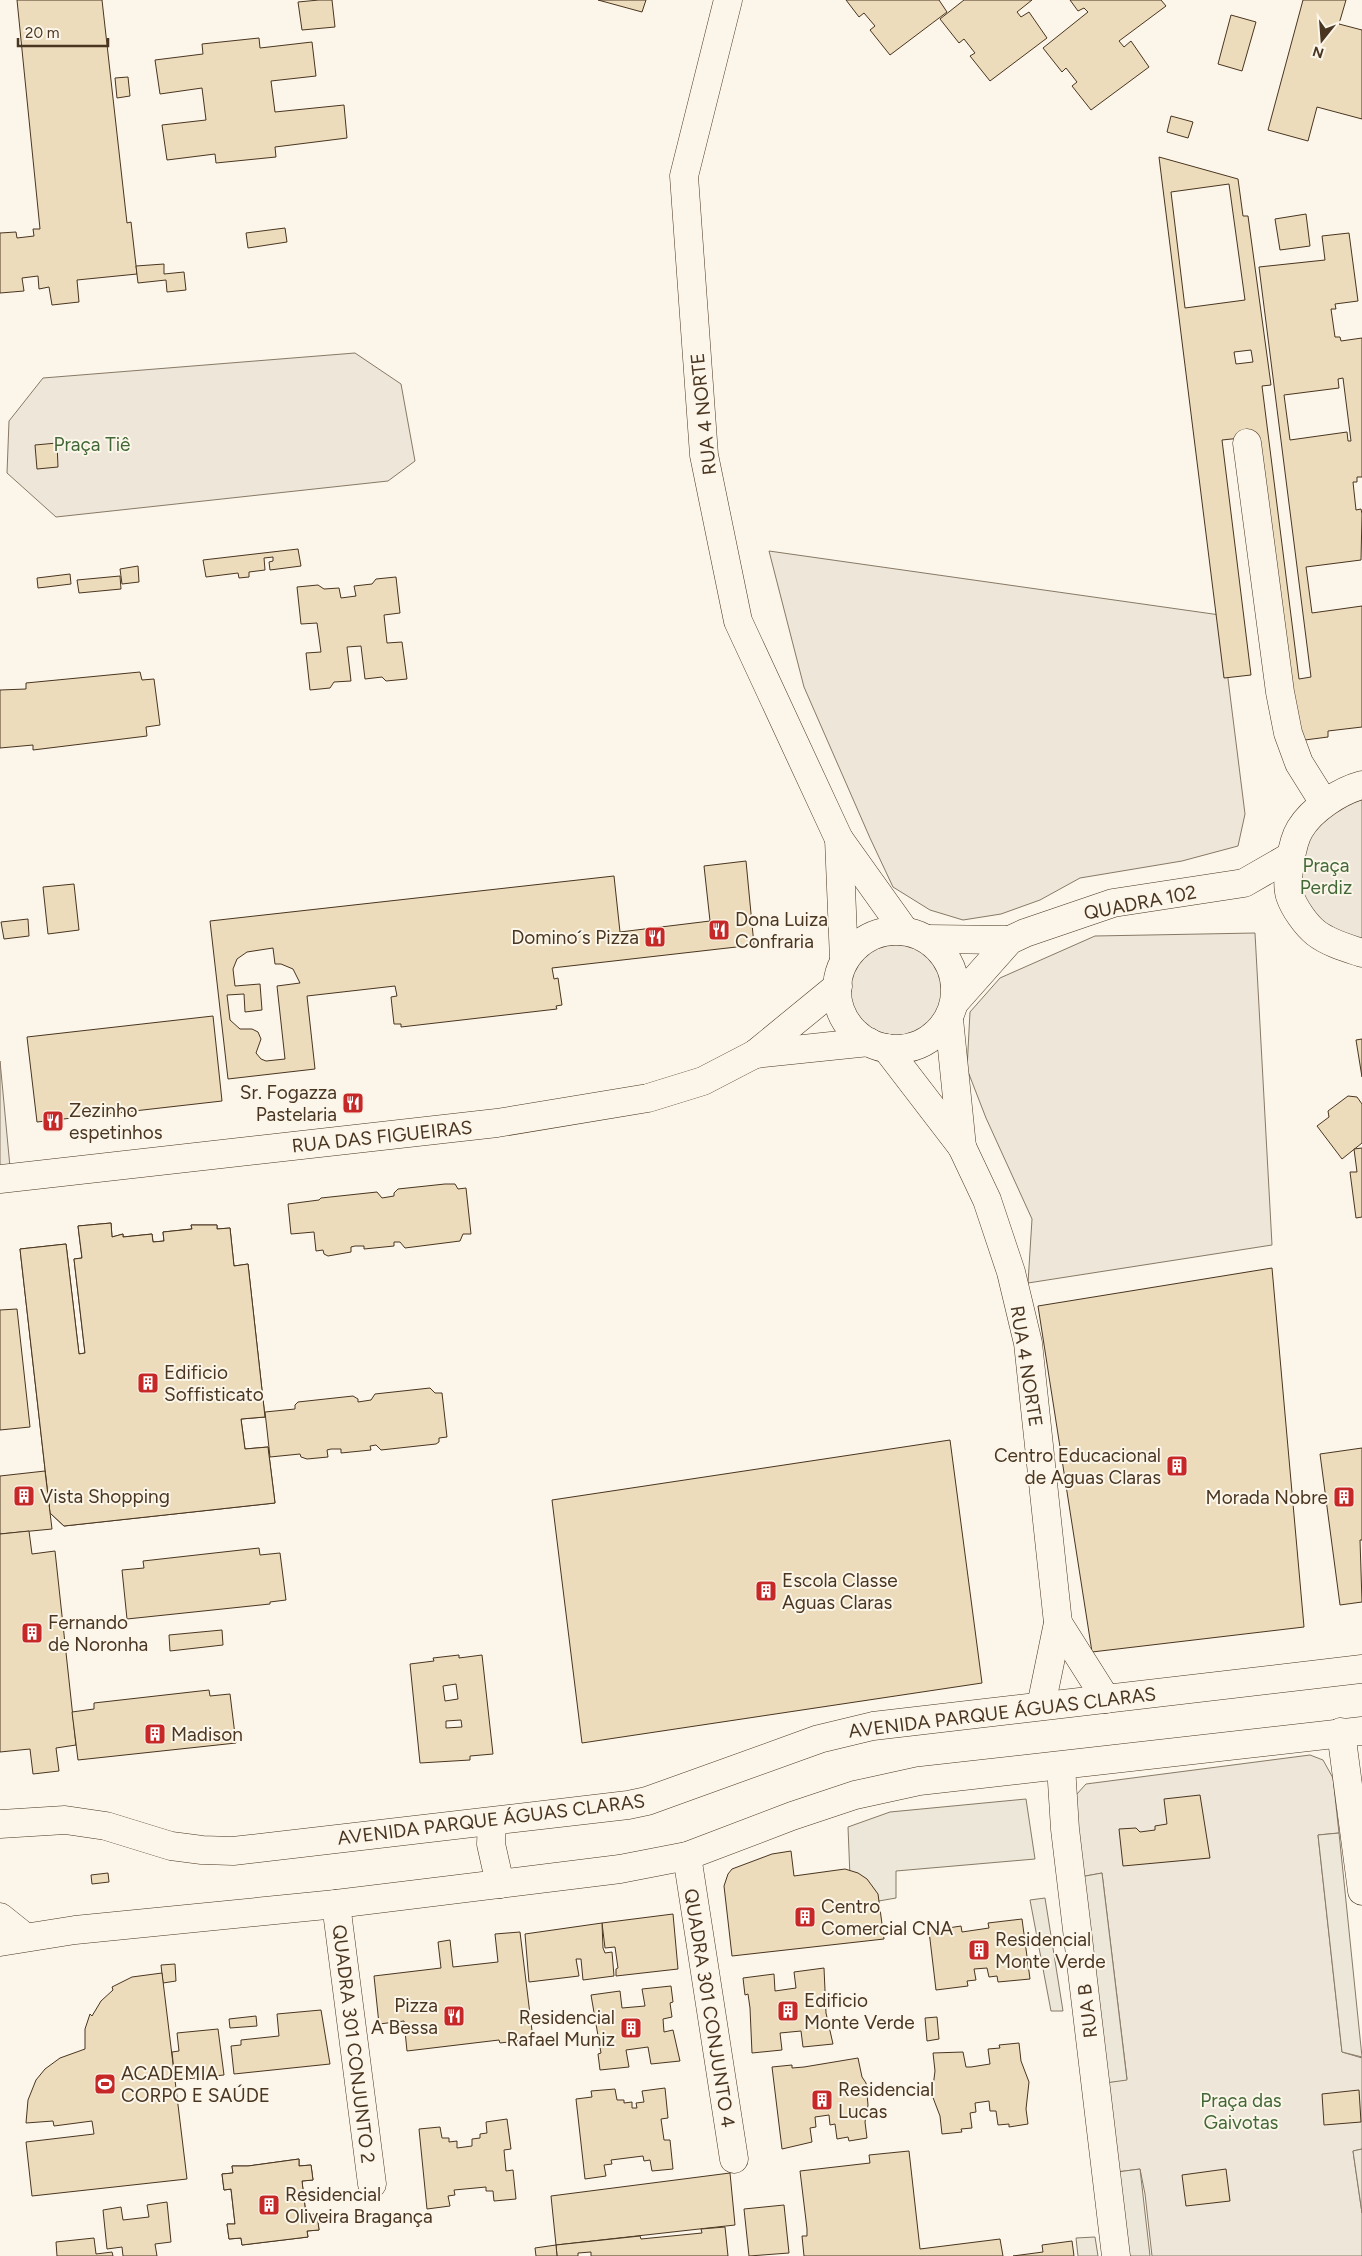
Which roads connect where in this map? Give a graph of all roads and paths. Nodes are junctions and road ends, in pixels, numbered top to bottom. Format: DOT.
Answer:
graph roads {
  1 [pos="728,0"];
  2 [pos="1247,443"];
  3 [pos="1362,786"];
  4 [pos="1324,803"];
  5 [pos="839,839"];
  6 [pos="1290,856"];
  7 [pos="1244,883"];
  8 [pos="1290,895"];
  9 [pos="916,934"];
  10 [pos="1010,940"];
  11 [pos="1362,953"];
  12 [pos="844,960"];
  13 [pos="838,986"];
  14 [pos="952,1011"];
  15 [pos="878,1045"];
  16 [pos="755,1054"];
  17 [pos="962,1148"];
  18 [pos="0,1179"];
  19 [pos="1058,1622"];
  20 [pos="1362,1669"];
  21 [pos="1106,1699"];
  22 [pos="1041,1706"];
  23 [pos="1351,1731"];
  24 [pos="1061,1766"];
  25 [pos="492,1822"];
  26 [pos="4,1828"];
  27 [pos="687,1856"];
  28 [pos="500,1884"];
  29 [pos="1362,1891"];
  30 [pos="336,1904"];
  31 [pos="0,1916"];
  32 [pos="12,1940"];
  33 [pos="734,2160"];
  34 [pos="372,2184"];
  35 [pos="1116,2256"];
  1 -- 5 [label="street, RUA 4 NORTE"];
  2 -- 4 [label="street"];
  3 -- 4 [label="street"];
  4 -- 6 [label="street"];
  5 -- 9 [label="street, RUA 4 NORTE"];
  5 -- 12 [label="street, RUA 4 NORTE"];
  6 -- 7 [label="street, QUADRA 102"];
  6 -- 8 [label="street"];
  7 -- 8 [label="street, QUADRA 102"];
  7 -- 10 [label="street, QUADRA 102"];
  8 -- 11 [label="street"];
  9 -- 10 [label="street, QUADRA 102"];
  9 -- 12 [label="street"];
  9 -- 14 [label="street"];
  10 -- 14 [label="street, QUADRA 102"];
  12 -- 13 [label="street"];
  13 -- 15 [label="street"];
  13 -- 16 [label="street, RUA DAS FIGUEIRAS"];
  14 -- 15 [label="street"];
  14 -- 17 [label="street, RUA 4 NORTE"];
  15 -- 16 [label="street, RUA DAS FIGUEIRAS"];
  15 -- 17 [label="street, RUA 4 NORTE"];
  16 -- 18 [label="street, RUA DAS FIGUEIRAS"];
  17 -- 19 [label="street, RUA 4 NORTE"];
  19 -- 21 [label="street, RUA 4 NORTE"];
  19 -- 22 [label="street, RUA 4 NORTE"];
  20 -- 21 [label="street, AVENIDA PARQUE ÁGUAS CLARAS"];
  21 -- 22 [label="street, AVENIDA PARQUE ÁGUAS CLARAS"];
  22 -- 25 [label="street, AVENIDA PARQUE ÁGUAS CLARAS"];
  23 -- 24 [label="street"];
  23 -- 29 [label="street"];
  24 -- 27 [label="street"];
  24 -- 35 [label="street, RUA B"];
  25 -- 26 [label="street, AVENIDA PARQUE ÁGUAS CLARAS"];
  25 -- 28 [label="street"];
  27 -- 28 [label="street"];
  27 -- 33 [label="street, QUADRA 301 CONJUNTO 4"];
  28 -- 30 [label="street"];
  30 -- 32 [label="street"];
  30 -- 34 [label="street, QUADRA 301 CONJUNTO 2"];
  31 -- 32 [label="street"];
}
